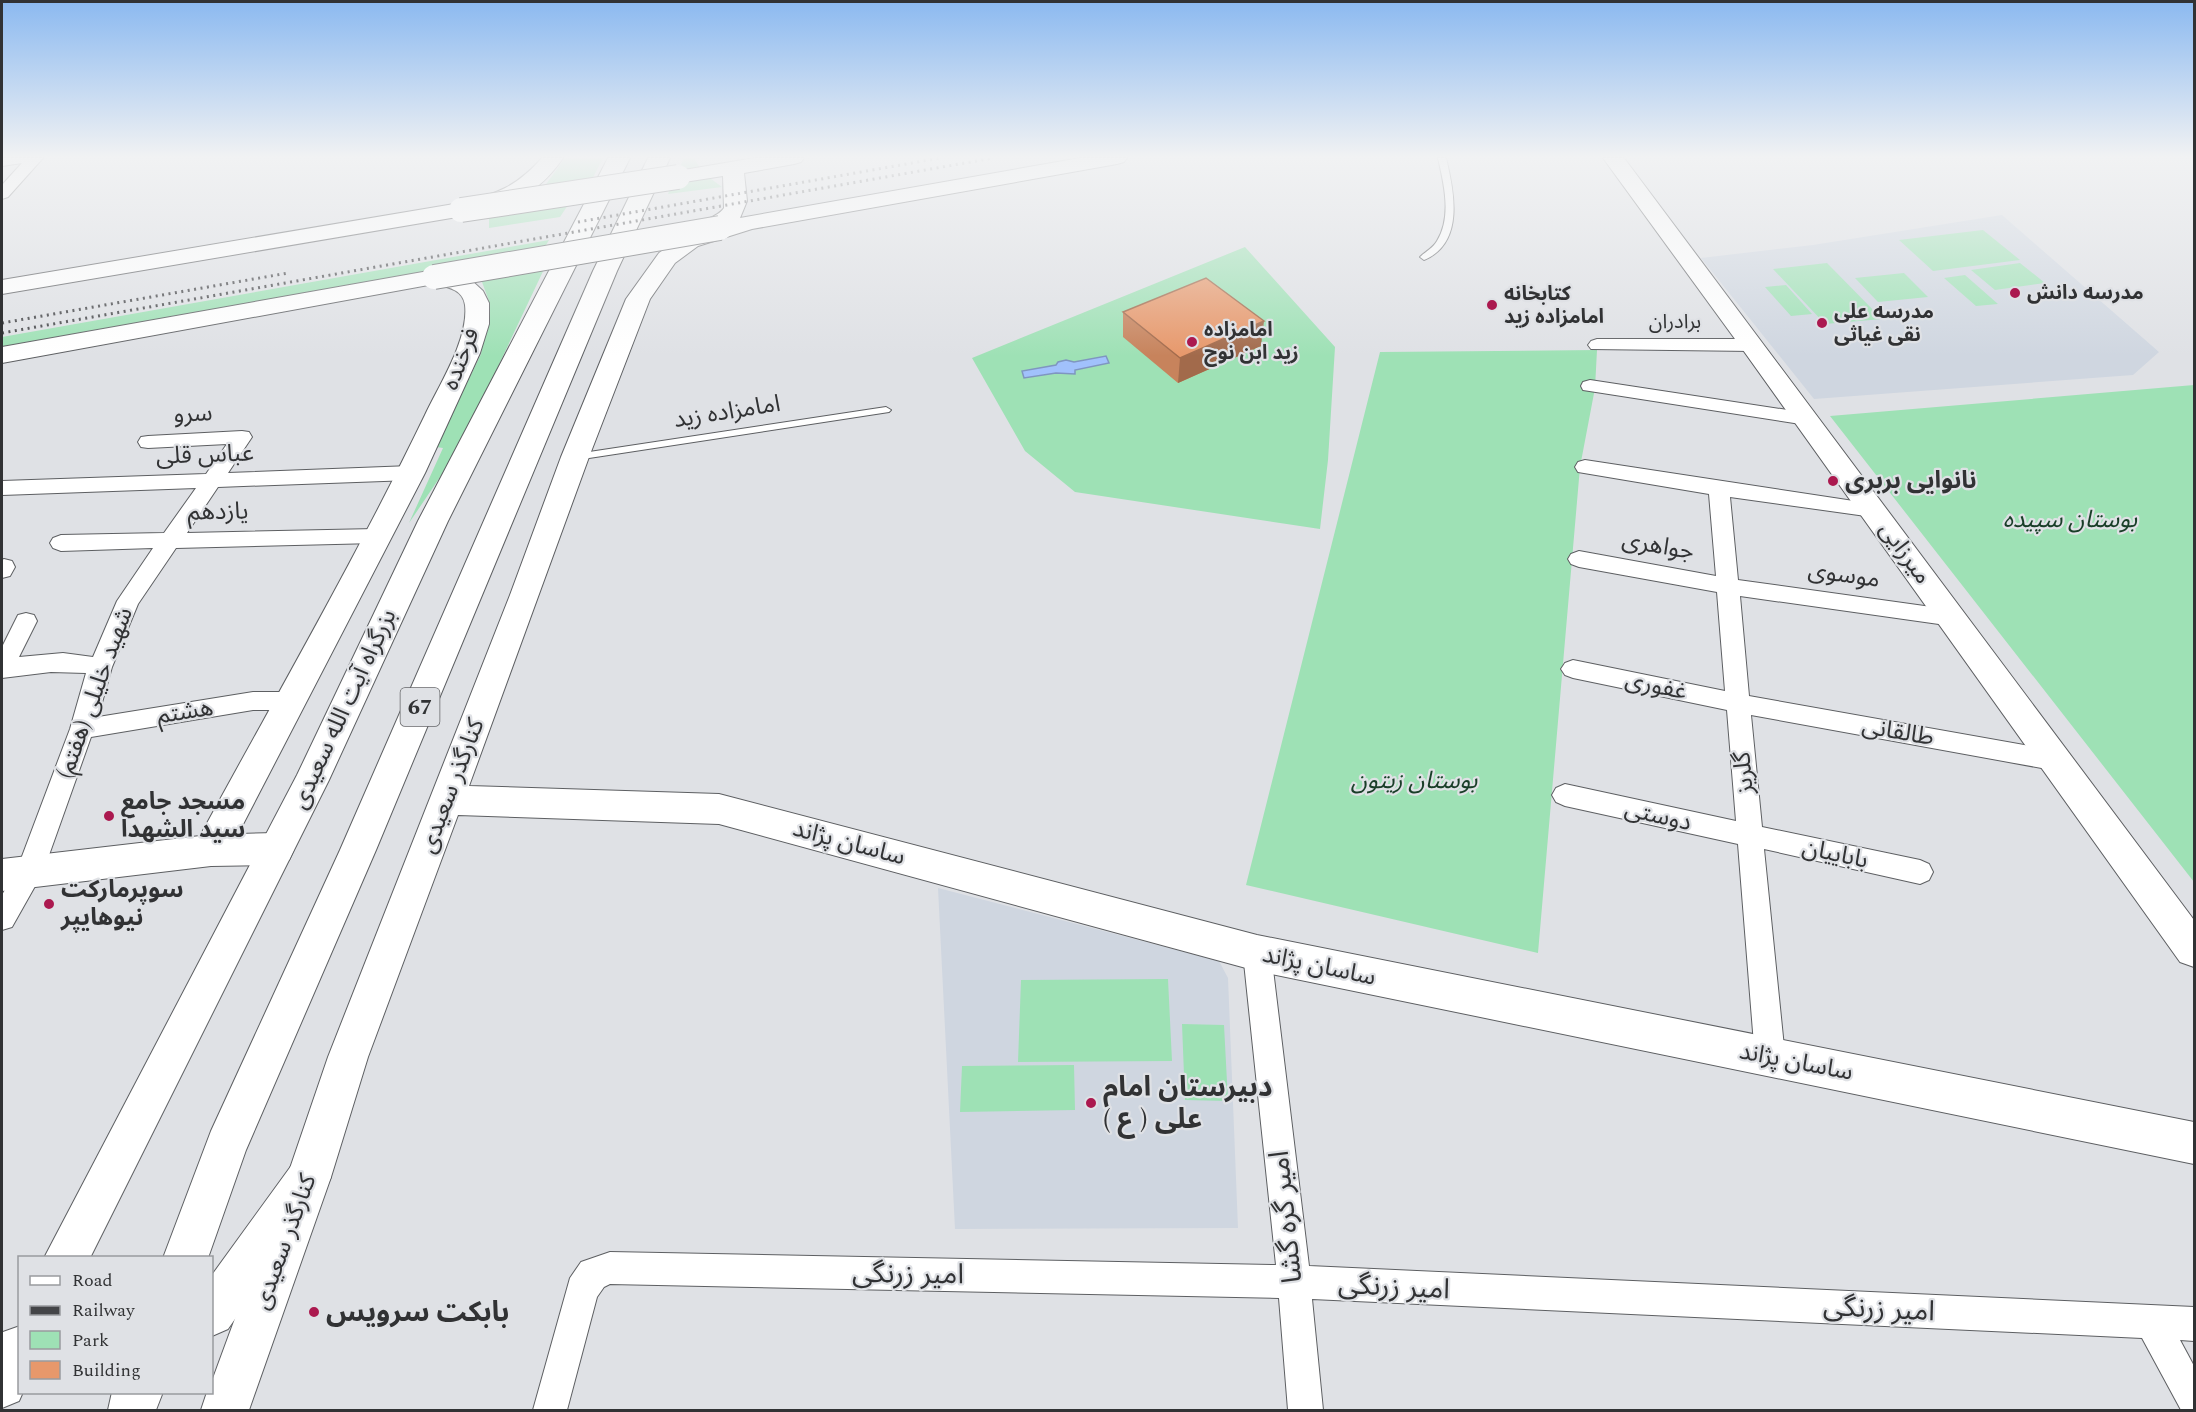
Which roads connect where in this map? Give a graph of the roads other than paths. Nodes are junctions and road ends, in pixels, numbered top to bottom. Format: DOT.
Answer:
graph roads {
  1 [pos="378,224"];
  2 [pos="585,224"];
  3 [pos="628,224"];
  4 [pos="719,224"];
  5 [pos="741,224"];
  6 [pos="746,224"];
  7 [pos="1449,224"];
  8 [pos="1662,224"];
  9 [pos="1424,257"];
  10 [pos="434,277"];
  11 [pos="652,278"];
  12 [pos="2,287"];
  13 [pos="1597,345"];
  14 [pos="1752,345"];
  15 [pos="4,358"];
  16 [pos="1590,386"];
  17 [pos="886,410"];
  18 [pos="1807,419"];
  19 [pos="242,437"];
  20 [pos="148,442"];
  21 [pos="575,457"];
  22 [pos="1585,467"];
  23 [pos="411,473"];
  24 [pos="213,480"];
  25 [pos="2,488"];
  26 [pos="1719,489"];
  27 [pos="1873,510"];
  28 [pos="376,536"];
  29 [pos="169,540"];
  30 [pos="61,543"];
  31 [pos="1580,559"];
  32 [pos="1727,586"];
  33 [pos="1953,618"];
  34 [pos="26,621"];
  35 [pos="100,667"];
  36 [pos="2,669"];
  37 [pos="1573,669"];
  38 [pos="288,701"];
  39 [pos="1738,704"];
  40 [pos="82,729"];
  41 [pos="2058,761"];
  42 [pos="1565,795"];
  43 [pos="446,800"];
  44 [pos="1750,836"];
  45 [pos="276,849"];
  46 [pos="211,850"];
  47 [pos="1920,872"];
  48 [pos="16,873"];
  49 [pos="2,918"];
  50 [pos="2194,950"];
  51 [pos="1257,953"];
  52 [pos="1770,1057"];
  53 [pos="2194,1143"];
  54 [pos="309,1177"];
  55 [pos="67,1256"];
  56 [pos="186,1256"];
  57 [pos="1294,1282"];
  58 [pos="213,1312"];
  59 [pos="2152,1322"];
  60 [pos="2194,1324"];
  61 [pos="18,1353"];
  62 [pos="2,1384"];
  63 [pos="2194,1401"];
  64 [pos="225,1410"];
  65 [pos="550,1410"];
  66 [pos="1305,1410"];
  1 -- 12 [label="main road"];
  2 -- 45 [label="main road, بزرگراه آیت الله سعیدی"];
  3 -- 56 [label="main road, 67"];
  4 -- 11 [label="main road"];
  5 -- 10 [label="main road, bridge"];
  6 -- 11 [label="main road, کنارگذر سعیدی"];
  7 -- 9 [label="lane"];
  8 -- 14 [label="main road, میرزایی"];
  10 -- 15 [label="main road, فرخنده"];
  10 -- 23 [label="main road, فرخنده"];
  11 -- 21 [label="main road, کنارگذر سعیدی"];
  13 -- 14 [label="street, برادران"];
  14 -- 18 [label="main road, میرزایی"];
  16 -- 18 [label="street"];
  17 -- 21 [label="lane, امامزاده زید"];
  18 -- 27 [label="main road, میرزایی"];
  19 -- 20 [label="street, سرو"];
  19 -- 24 [label="street, شهید خلیلی (هفتم)"];
  21 -- 43 [label="main road, کنارگذر سعیدی"];
  22 -- 26 [label="street"];
  23 -- 24 [label="street, عباس قلی"];
  23 -- 28 [label="main road, فرخنده"];
  24 -- 25 [label="street, عباس قلی"];
  24 -- 29 [label="street, شهید خلیلی (هفتم)"];
  26 -- 27 [label="street"];
  26 -- 32 [label="street, گلریز"];
  27 -- 33 [label="main road, میرزایی"];
  28 -- 29 [label="street, یازدهم"];
  28 -- 38 [label="main road, فرخنده"];
  29 -- 30 [label="street, یازدهم"];
  29 -- 35 [label="street, شهید خلیلی (هفتم)"];
  31 -- 32 [label="street, جواهری"];
  32 -- 33 [label="street, موسوی"];
  32 -- 39 [label="street, گلریز"];
  33 -- 41 [label="main road, میرزایی"];
  34 -- 36 [label="street"];
  35 -- 36 [label="street"];
  35 -- 40 [label="street, شهید خلیلی (هفتم)"];
  37 -- 39 [label="street, غفوری"];
  38 -- 40 [label="street, هشتم"];
  38 -- 46 [label="main road, فرخنده"];
  39 -- 41 [label="street, طالقانی"];
  39 -- 44 [label="street, گلریز"];
  40 -- 48 [label="street, شهید خلیلی (هفتم)"];
  41 -- 50 [label="main road, میرزایی"];
  42 -- 44 [label="street, دوستی"];
  43 -- 51 [label="main road, ساسان پژاند"];
  43 -- 54 [label="main road, کنارگذر سعیدی"];
  44 -- 47 [label="street, باباییان"];
  44 -- 52 [label="street, گلریز"];
  45 -- 46 [label="main road"];
  45 -- 55 [label="main road, بزرگراه آیت الله سعیدی"];
  46 -- 48 [label="main road"];
  48 -- 49 [label="street, شهید خلیلی (هفتم)"];
  51 -- 52 [label="main road, ساسان پژاند"];
  51 -- 57 [label="street, امیر گره گشا"];
  52 -- 53 [label="main road, ساسان پژاند"];
  54 -- 58 [label="main road"];
  54 -- 64 [label="main road, کنارگذر سعیدی"];
  57 -- 59 [label="street, امیر زرنگی"];
  57 -- 65 [label="street, امیر زرنگی"];
  57 -- 66 [label="street, امیر گره گشا"];
  59 -- 60 [label="street, امیر زرنگی"];
  59 -- 63 [label="street"];
  61 -- 62 [label="main road"];
}
